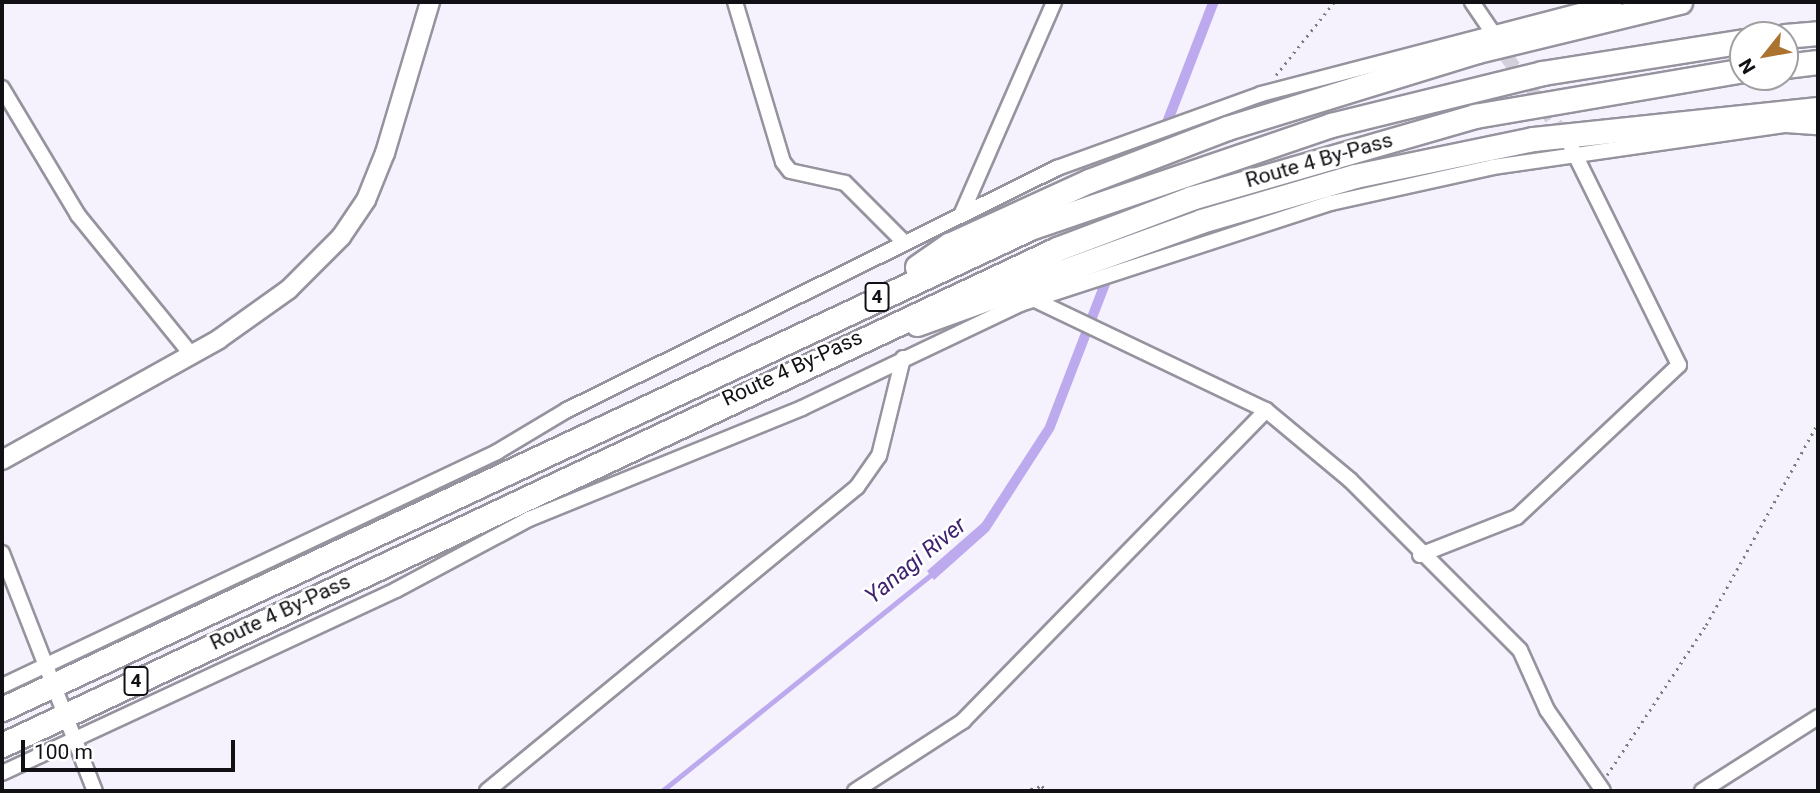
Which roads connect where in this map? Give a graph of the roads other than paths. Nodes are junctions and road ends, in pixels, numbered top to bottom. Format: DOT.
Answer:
graph roads {
  1 [pos="430,2"];
  2 [pos="735,2"];
  3 [pos="1054,2"];
  4 [pos="1472,2"];
  5 [pos="1615,2"];
  6 [pos="1680,2"];
  7 [pos="1818,33"];
  8 [pos="1799,35"];
  9 [pos="1729,43"];
  10 [pos="1499,44"];
  11 [pos="1818,62"];
  12 [pos="1799,64"];
  13 [pos="1729,73"];
  14 [pos="2,88"];
  15 [pos="1818,108"];
  16 [pos="1818,127"];
  17 [pos="1565,137"];
  18 [pos="962,213"];
  19 [pos="903,241"];
  20 [pos="1033,299"];
  21 [pos="862,303"];
  22 [pos="191,354"];
  23 [pos="903,358"];
  24 [pos="800,365"];
  25 [pos="1266,410"];
  26 [pos="2,460"];
  27 [pos="2,553"];
  28 [pos="1420,555"];
  29 [pos="53,673"];
  30 [pos="2,686"];
  31 [pos="2,709"];
  32 [pos="68,713"];
  33 [pos="1818,717"];
  34 [pos="77,737"];
  35 [pos="2,745"];
  36 [pos="2,773"];
  37 [pos="1601,789"];
  38 [pos="95,791"];
  39 [pos="487,791"];
  40 [pos="855,791"];
  41 [pos="1702,791"];
  1 -- 22 [label="street"];
  2 -- 19 [label="street"];
  3 -- 18 [label="street"];
  4 -- 10 [label="street"];
  5 -- 10 [label="street"];
  6 -- 10 [label="highway"];
  7 -- 8 [label="highway"];
  9 -- 21 [label="highway, Route 4 By-Pass / 4"];
  10 -- 18 [label="street"];
  10 -- 21 [label="highway"];
  11 -- 12 [label="highway"];
  13 -- 24 [label="highway, Route 4 By-Pass / 4"];
  14 -- 22 [label="street"];
  15 -- 17 [label="highway"];
  16 -- 17 [label="street"];
  17 -- 20 [label="street"];
  17 -- 24 [label="highway"];
  17 -- 28 [label="street"];
  18 -- 19 [label="street"];
  19 -- 29 [label="street"];
  20 -- 23 [label="street"];
  20 -- 25 [label="street"];
  21 -- 29 [label="highway, Route 4 By-Pass / 4"];
  22 -- 26 [label="street"];
  23 -- 34 [label="street"];
  23 -- 39 [label="street"];
  24 -- 32 [label="highway, Route 4 By-Pass / 4"];
  25 -- 28 [label="street"];
  25 -- 40 [label="street"];
  27 -- 29 [label="street"];
  28 -- 37 [label="street"];
  29 -- 30 [label="street"];
  29 -- 31 [label="highway, Route 4 By-Pass / 4"];
  29 -- 32 [label="street"];
  32 -- 34 [label="street"];
  32 -- 35 [label="highway, Route 4 By-Pass / 4"];
  33 -- 41 [label="street"];
  34 -- 36 [label="street"];
  34 -- 38 [label="street"];
}
